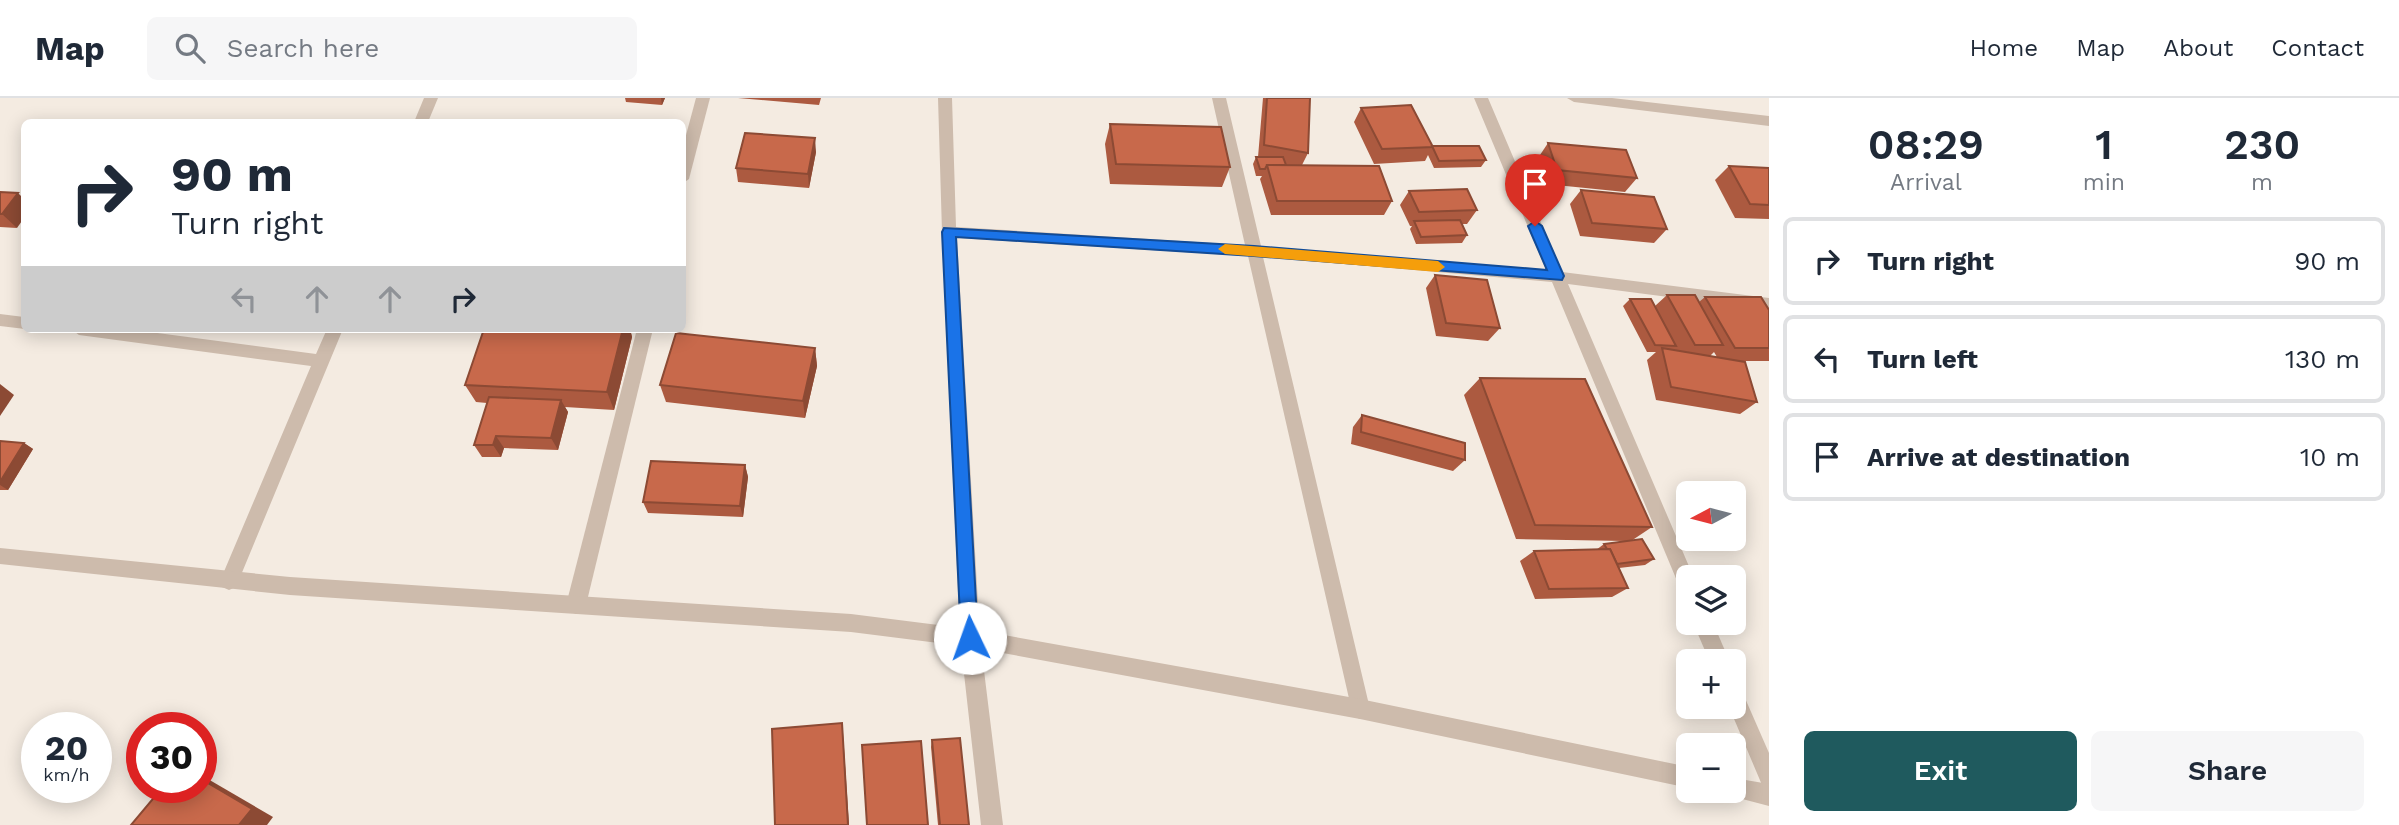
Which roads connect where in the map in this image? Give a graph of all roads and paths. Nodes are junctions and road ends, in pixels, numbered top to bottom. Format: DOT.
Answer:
graph roads {
  1 [pos="431,98"];
  2 [pos="703,98"];
  3 [pos="945,98"];
  4 [pos="1219,98"];
  5 [pos="1481,98"];
  6 [pos="1574,98"];
  7 [pos="422,119"];
  8 [pos="1769,121"];
  9 [pos="686,164"];
  10 [pos="949,232"];
  11 [pos="1254,251"];
  12 [pos="1557,276"];
  13 [pos="1769,304"];
  14 [pos="0,320"];
  15 [pos="21,323"];
  16 [pos="109,333"];
  17 [pos="333,333"];
  18 [pos="644,333"];
  19 [pos="322,361"];
  20 [pos="0,556"];
  21 [pos="1679,565"];
  22 [pos="229,581"];
  23 [pos="576,605"];
  24 [pos="970,638"];
  25 [pos="1360,709"];
  26 [pos="1744,719"];
  27 [pos="1676,775"];
  28 [pos="1769,778"];
  29 [pos="1746,790"];
  30 [pos="1769,795"];
  31 [pos="992,825"];
  1 -- 7 [label="street"];
  2 -- 9 [label="street"];
  3 -- 10 [label="street"];
  4 -- 11 [label="street"];
  5 -- 12 [label="street"];
  6 -- 8 [label="street"];
  10 -- 11 [label="street"];
  10 -- 24 [label="street"];
  11 -- 12 [label="street"];
  11 -- 25 [label="street"];
  12 -- 13 [label="street"];
  12 -- 21 [label="street"];
  14 -- 15 [label="street"];
  16 -- 19 [label="street"];
  17 -- 19 [label="street"];
  18 -- 23 [label="street"];
  19 -- 22 [label="street"];
  20 -- 22 [label="street"];
  22 -- 23 [label="street"];
  23 -- 24 [label="street"];
  24 -- 25 [label="street"];
  24 -- 31 [label="street"];
  25 -- 27 [label="street"];
  26 -- 28 [label="street"];
  29 -- 30 [label="street"];
}
